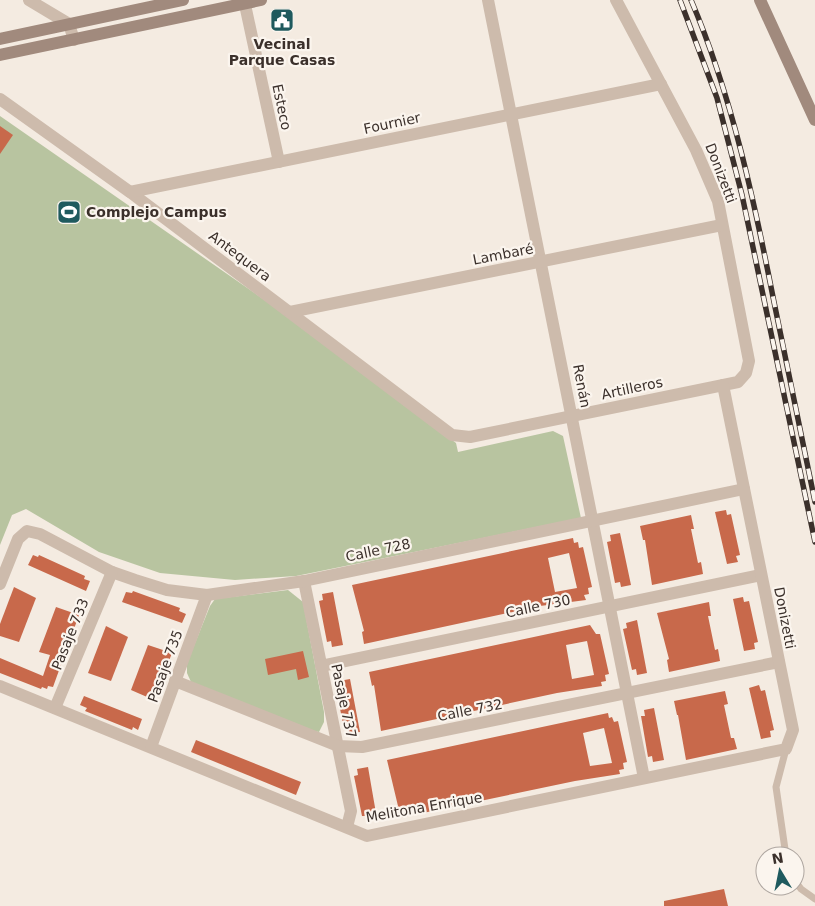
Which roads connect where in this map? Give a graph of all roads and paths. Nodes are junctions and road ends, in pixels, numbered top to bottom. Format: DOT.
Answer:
graph roads {
  1 [pos="28,0"];
  2 [pos="184,0"];
  3 [pos="261,0"];
  4 [pos="488,0"];
  5 [pos="616,0"];
  6 [pos="760,0"];
  7 [pos="245,2"];
  8 [pos="70,24"];
  9 [pos="0,39"];
  10 [pos="74,40"];
  11 [pos="0,56"];
  12 [pos="661,84"];
  13 [pos="0,99"];
  14 [pos="511,114"];
  15 [pos="815,120"];
  16 [pos="279,162"];
  17 [pos="130,192"];
  18 [pos="722,225"];
  19 [pos="541,262"];
  20 [pos="290,312"];
  21 [pos="746,373"];
  22 [pos="723,385"];
  23 [pos="572,416"];
  24 [pos="461,437"];
  25 [pos="744,489"];
  26 [pos="593,521"];
  27 [pos="112,572"];
  28 [pos="761,575"];
  29 [pos="304,581"];
  30 [pos="0,584"];
  31 [pos="207,595"];
  32 [pos="610,606"];
  33 [pos="779,662"];
  34 [pos="321,666"];
  35 [pos="175,681"];
  36 [pos="0,686"];
  37 [pos="627,693"];
  38 [pos="56,708"];
  39 [pos="338,746"];
  40 [pos="151,747"];
  41 [pos="786,749"];
  42 [pos="644,778"];
  43 [pos="347,828"];
  44 [pos="785,846"];
  1 -- 8 [label="street"];
  2 -- 8 [label="main road"];
  3 -- 7 [label="main road"];
  4 -- 14 [label="street, Renán"];
  5 -- 12 [label="street, Donizetti"];
  6 -- 15 [label="main road"];
  7 -- 10 [label="main road"];
  7 -- 16 [label="street, Esteco"];
  8 -- 9 [label="main road"];
  8 -- 10 [label="street"];
  10 -- 11 [label="main road"];
  12 -- 14 [label="street, Fournier"];
  12 -- 18 [label="street, Donizetti"];
  13 -- 17 [label="street, Antequera"];
  14 -- 16 [label="street, Fournier"];
  14 -- 19 [label="street, Renán"];
  16 -- 17 [label="street, Fournier"];
  17 -- 20 [label="street, Antequera"];
  18 -- 19 [label="street, Lambaré"];
  18 -- 21 [label="street, Donizetti"];
  19 -- 20 [label="street, Lambaré"];
  19 -- 23 [label="street, Renán"];
  20 -- 24 [label="street, Antequera"];
  21 -- 22 [label="street, Artilleros"];
  22 -- 23 [label="street, Artilleros"];
  22 -- 25 [label="street, Donizetti"];
  23 -- 24 [label="street, Artilleros"];
  23 -- 26 [label="street, Renán"];
  25 -- 26 [label="street, Calle 728"];
  25 -- 28 [label="street, Donizetti"];
  26 -- 29 [label="street, Calle 728"];
  26 -- 32 [label="street, Renán"];
  27 -- 30 [label="street, Calle 728"];
  27 -- 31 [label="street, Calle 728"];
  27 -- 38 [label="street, Pasaje 733"];
  28 -- 32 [label="street, Calle 730"];
  28 -- 33 [label="street, Donizetti"];
  29 -- 31 [label="street, Calle 728"];
  29 -- 34 [label="street, Pasaje 737"];
  31 -- 35 [label="street, Pasaje 735"];
  32 -- 34 [label="street, Calle 730"];
  32 -- 37 [label="street, Renán"];
  33 -- 37 [label="street, Calle 732"];
  33 -- 41 [label="street, Donizetti"];
  34 -- 39 [label="street, Pasaje 737"];
  35 -- 39 [label="street, Calle 732"];
  35 -- 40 [label="street, Pasaje 735"];
  36 -- 38 [label="street, Melitona Enrique"];
  37 -- 39 [label="street, Calle 732"];
  37 -- 42 [label="street, Renán"];
  38 -- 40 [label="street, Melitona Enrique"];
  39 -- 43 [label="street, Pasaje 737"];
  40 -- 43 [label="street, Melitona Enrique"];
  41 -- 42 [label="street, Melitona Enrique"];
  41 -- 44 [label="lane, Donizetti"];
  42 -- 43 [label="street, Melitona Enrique"];
}
